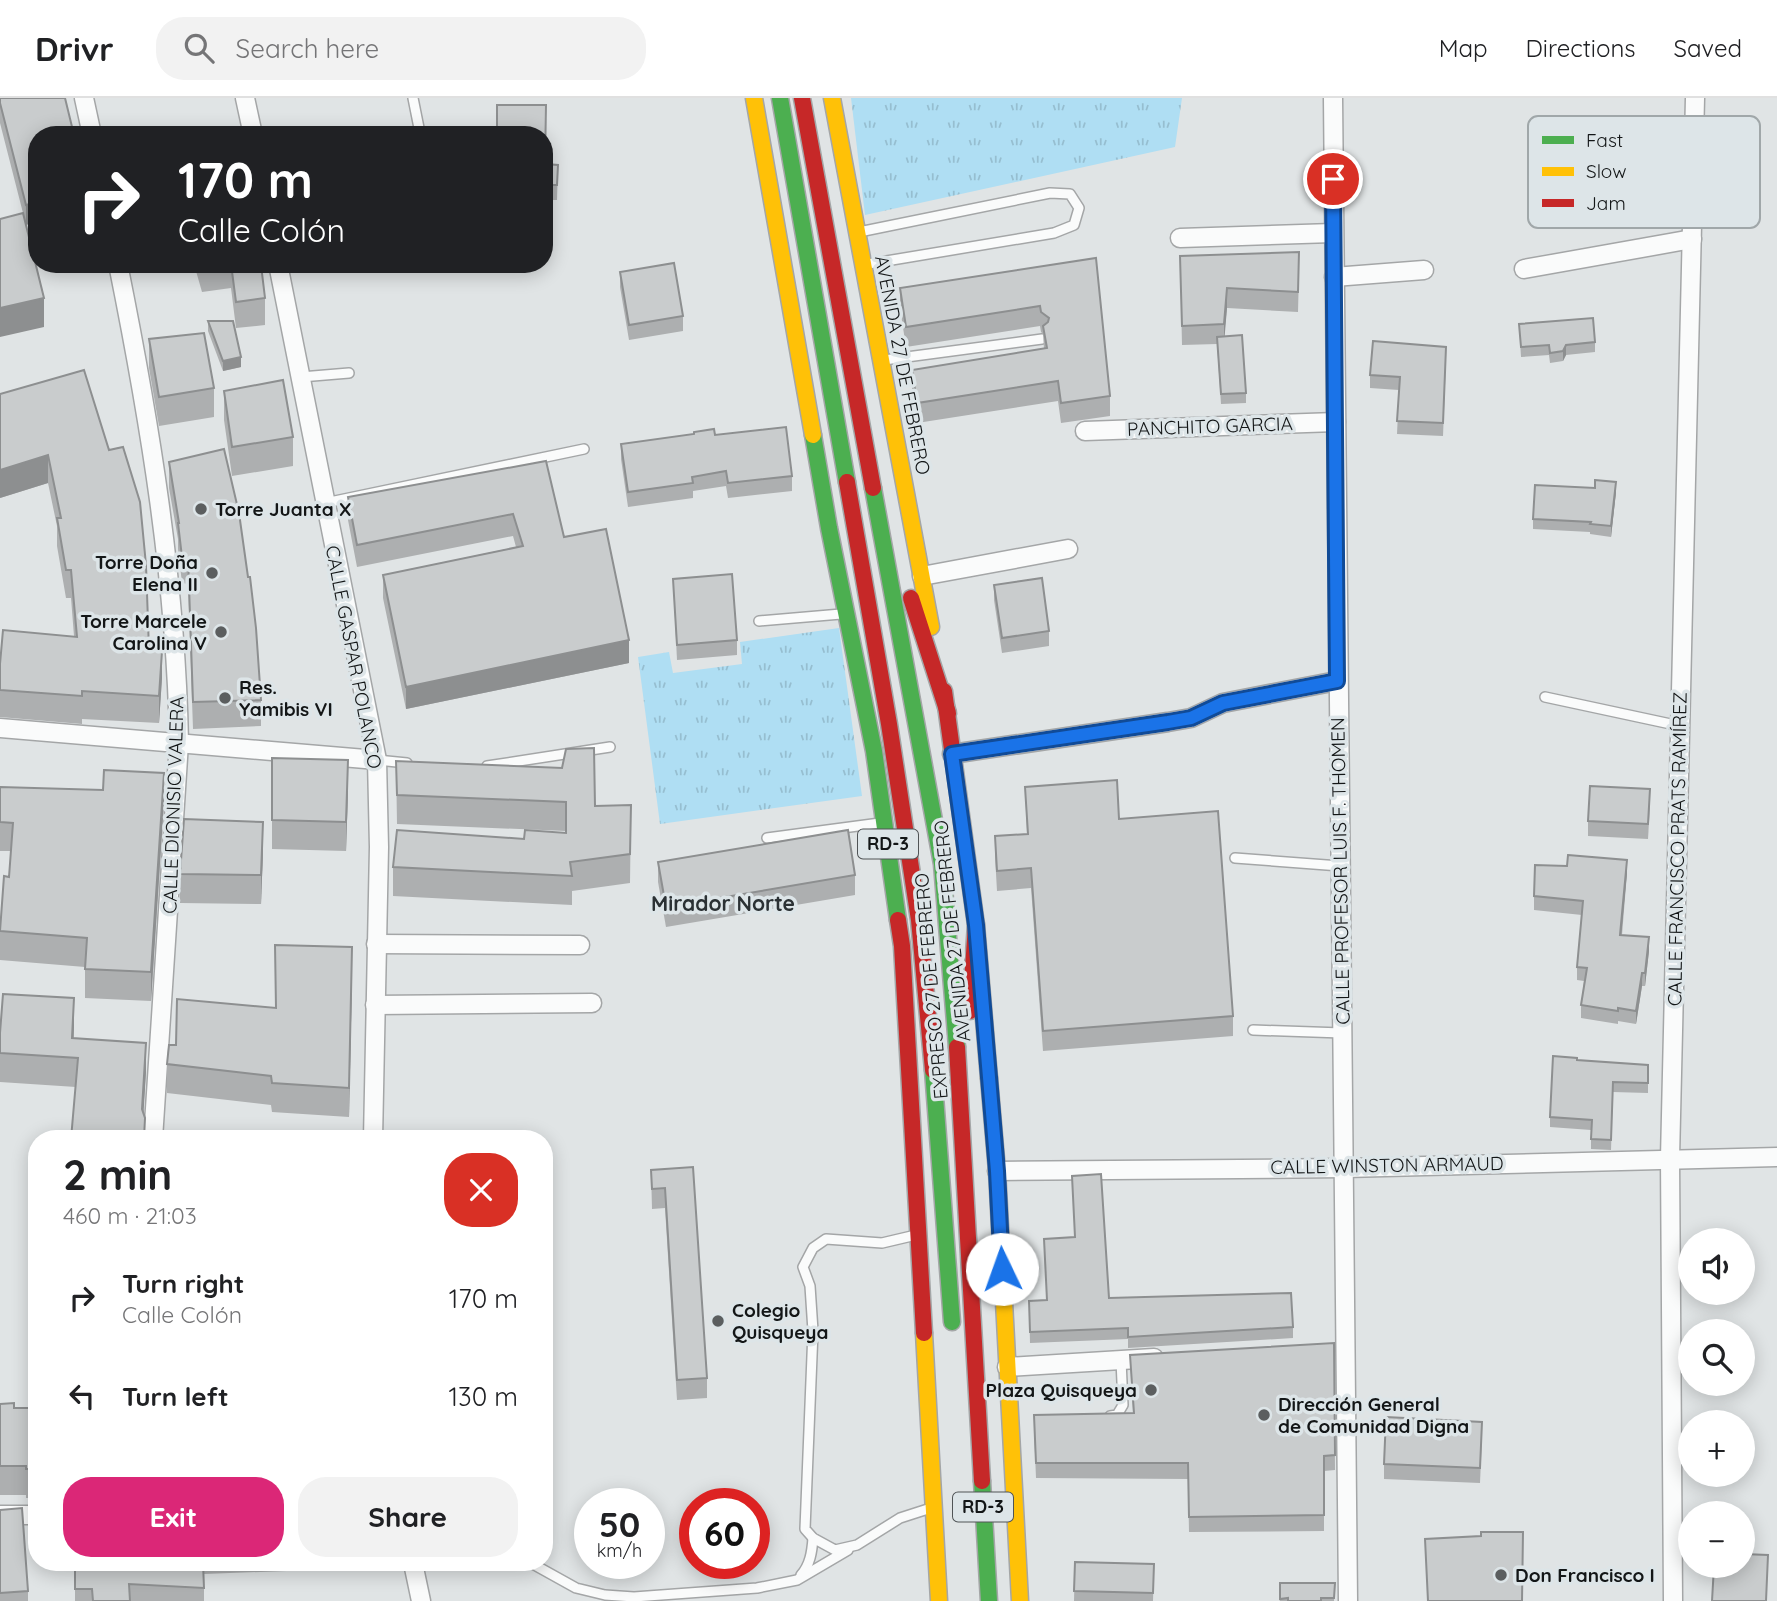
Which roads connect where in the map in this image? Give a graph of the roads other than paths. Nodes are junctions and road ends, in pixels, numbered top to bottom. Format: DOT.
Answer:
graph roads {
  1 [pos="84,98"];
  2 [pos="245,98"];
  3 [pos="413,98"];
  4 [pos="754,98"];
  5 [pos="780,98"];
  6 [pos="802,98"];
  7 [pos="832,98"];
  8 [pos="1333,98"];
  9 [pos="1695,98"];
  10 [pos="1695,116"];
  11 [pos="90,126"];
  12 [pos="251,126"];
  13 [pos="419,126"];
  14 [pos="1692,228"];
  15 [pos="857,232"];
  16 [pos="1333,233"];
  17 [pos="1180,238"];
  18 [pos="1692,239"];
  19 [pos="863,265"];
  20 [pos="1524,269"];
  21 [pos="1424,270"];
  22 [pos="120,273"];
  23 [pos="280,273"];
  24 [pos="1334,277"];
  25 [pos="1042,339"];
  26 [pos="881,361"];
  27 [pos="349,373"];
  28 [pos="301,377"];
  29 [pos="1336,422"];
  30 [pos="1080,426"];
  31 [pos="584,449"];
  32 [pos="873,479"];
  33 [pos="848,489"];
  34 [pos="325,503"];
  35 [pos="1068,549"];
  36 [pos="922,576"];
  37 [pos="846,614"];
  38 [pos="759,621"];
  39 [pos="1337,681"];
  40 [pos="1545,697"];
  41 [pos="948,713"];
  42 [pos="1680,726"];
  43 [pos="0,728"];
  44 [pos="179,743"];
  45 [pos="610,747"];
  46 [pos="874,751"];
  47 [pos="952,754"];
  48 [pos="377,761"];
  49 [pos="414,763"];
  50 [pos="474,767"];
  51 [pos="885,822"];
  52 [pos="767,838"];
  53 [pos="1235,858"];
  54 [pos="1340,866"];
  55 [pos="976,925"];
  56 [pos="376,944"];
  57 [pos="580,945"];
  58 [pos="902,946"];
  59 [pos="592,1003"];
  60 [pos="375,1005"];
  61 [pos="1253,1030"];
  62 [pos="1342,1033"];
  63 [pos="963,1128"];
  64 [pos="154,1130"];
  65 [pos="373,1130"];
  66 [pos="940,1139"];
  67 [pos="1777,1157"];
  68 [pos="1670,1158"];
  69 [pos="1345,1168"];
  70 [pos="997,1171"];
  71 [pos="918,1235"];
  72 [pos="953,1344"];
  73 [pos="1174,1357"];
  74 [pos="1121,1360"];
  75 [pos="1007,1367"];
  76 [pos="1104,1417"];
  77 [pos="933,1508"];
  78 [pos="0,1515"];
  79 [pos="28,1515"];
  80 [pos="813,1538"];
  81 [pos="857,1545"];
  82 [pos="419,1571"];
  83 [pos="545,1571"];
  84 [pos="797,1580"];
  85 [pos="421,1601"];
  86 [pos="939,1601"];
  87 [pos="989,1601"];
  88 [pos="1020,1601"];
  89 [pos="1348,1601"];
  90 [pos="1673,1601"];
  1 -- 11 [label="street"];
  2 -- 12 [label="street"];
  3 -- 13 [label="lane"];
  4 -- 37 [label="main road, RD-3"];
  5 -- 33 [label="main road, RD-3"];
  6 -- 32 [label="main road, RD-3"];
  7 -- 15 [label="main road, AVENIDA 27 DE FEBRERO / RD-3"];
  8 -- 16 [label="street, CALLE PROFESOR LUIS F. THOMEN"];
  9 -- 10 [label="street, CALLE FRANCISCO PRATS RAMÍREZ"];
  14 -- 18 [label="street, CALLE FRANCISCO PRATS RAMÍREZ"];
  15 -- 19 [label="main road, AVENIDA 27 DE FEBRERO / RD-3"];
  15 -- 19 [label="lane"];
  16 -- 17 [label="street"];
  16 -- 24 [label="street, CALLE PROFESOR LUIS F. THOMEN"];
  18 -- 20 [label="street"];
  18 -- 42 [label="street, CALLE FRANCISCO PRATS RAMÍREZ"];
  19 -- 26 [label="main road, AVENIDA 27 DE FEBRERO / RD-3"];
  21 -- 24 [label="street"];
  22 -- 44 [label="street, CALLE DIONISIO VALERA"];
  23 -- 28 [label="street, CALLE GASPAR POLANCO"];
  24 -- 29 [label="street, CALLE PROFESOR LUIS F. THOMEN"];
  25 -- 26 [label="lane"];
  26 -- 36 [label="main road, AVENIDA 27 DE FEBRERO / RD-3"];
  27 -- 28 [label="lane"];
  28 -- 34 [label="street, CALLE GASPAR POLANCO"];
  29 -- 30 [label="street, PANCHITO GARCIA"];
  29 -- 39 [label="street, CALLE PROFESOR LUIS F. THOMEN"];
  31 -- 34 [label="lane"];
  32 -- 41 [label="main road"];
  32 -- 63 [label="main road, EXPRESO 27 DE FEBRERO / RD-3"];
  33 -- 46 [label="main road"];
  33 -- 66 [label="main road, EXPRESO 27 DE FEBRERO / RD-3"];
  34 -- 48 [label="street, CALLE GASPAR POLANCO"];
  35 -- 36 [label="street"];
  36 -- 41 [label="main road, AVENIDA 27 DE FEBRERO / RD-3"];
  37 -- 38 [label="lane"];
  37 -- 46 [label="main road, RD-3"];
  39 -- 47 [label="street"];
  39 -- 54 [label="street, CALLE PROFESOR LUIS F. THOMEN"];
  40 -- 42 [label="lane"];
  41 -- 47 [label="main road, AVENIDA 27 DE FEBRERO / RD-3"];
  42 -- 68 [label="street, CALLE FRANCISCO PRATS RAMÍREZ"];
  43 -- 44 [label="street"];
  44 -- 48 [label="street"];
  44 -- 64 [label="street, CALLE DIONISIO VALERA"];
  45 -- 50 [label="lane"];
  46 -- 51 [label="main road, RD-3"];
  47 -- 55 [label="main road, AVENIDA 27 DE FEBRERO / RD-3"];
  48 -- 49 [label="lane"];
  48 -- 56 [label="street, CALLE GASPAR POLANCO"];
  51 -- 52 [label="lane"];
  51 -- 58 [label="main road, RD-3"];
  53 -- 54 [label="lane"];
  54 -- 62 [label="street, CALLE PROFESOR LUIS F. THOMEN"];
  55 -- 63 [label="main road"];
  55 -- 70 [label="main road, AVENIDA 27 DE FEBRERO / RD-3"];
  56 -- 57 [label="street"];
  56 -- 60 [label="street, CALLE GASPAR POLANCO"];
  58 -- 66 [label="main road"];
  58 -- 71 [label="main road, RD-3"];
  59 -- 60 [label="street"];
  60 -- 65 [label="street, CALLE GASPAR POLANCO"];
  61 -- 62 [label="lane"];
  62 -- 69 [label="street, CALLE PROFESOR LUIS F. THOMEN"];
  63 -- 87 [label="main road, EXPRESO 27 DE FEBRERO / RD-3"];
  66 -- 72 [label="main road, EXPRESO 27 DE FEBRERO / RD-3"];
  67 -- 68 [label="street, CALLE WINSTON ARMAUD"];
  68 -- 69 [label="street, CALLE WINSTON ARMAUD"];
  68 -- 90 [label="street, CALLE FRANCISCO PRATS RAMÍREZ"];
  69 -- 70 [label="street, CALLE WINSTON ARMAUD"];
  69 -- 89 [label="street, CALLE PROFESOR LUIS F. THOMEN"];
  70 -- 75 [label="main road, AVENIDA 27 DE FEBRERO / RD-3"];
  71 -- 77 [label="main road, RD-3"];
  71 -- 80 [label="lane"];
  73 -- 74 [label="street"];
  74 -- 75 [label="street"];
  74 -- 76 [label="lane"];
  75 -- 88 [label="main road, AVENIDA 27 DE FEBRERO / RD-3"];
  77 -- 81 [label="lane"];
  77 -- 86 [label="main road, RD-3"];
  78 -- 79 [label="street"];
  80 -- 81 [label="lane"];
  80 -- 84 [label="lane"];
  81 -- 84 [label="lane"];
  82 -- 85 [label="street"];
  83 -- 84 [label="lane"];
}
